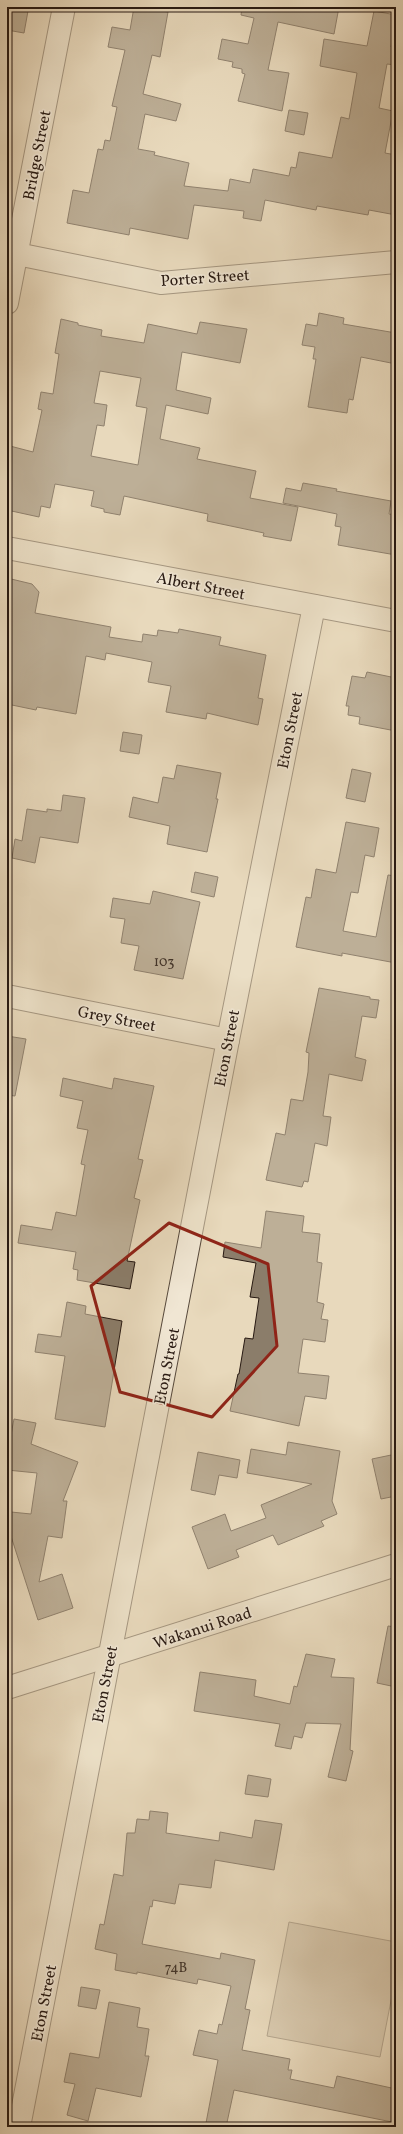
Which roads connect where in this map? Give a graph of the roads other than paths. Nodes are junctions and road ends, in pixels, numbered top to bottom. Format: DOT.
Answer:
graph roads {
  1 [pos="64,7"];
  2 [pos="17,254"];
  3 [pos="396,262"];
  4 [pos="7,303"];
  5 [pos="7,548"];
  6 [pos="314,606"];
  7 [pos="396,622"];
  8 [pos="7,996"];
  9 [pos="228,1040"];
  10 [pos="396,1565"];
  11 [pos="109,1656"];
  12 [pos="7,1688"];
  13 [pos="19,2127"];
  1 -- 2 [label="street, Bridge Street"];
  2 -- 3 [label="street, Porter Street"];
  2 -- 4 [label="street, Bridge Street"];
  5 -- 6 [label="street, Albert Street"];
  6 -- 7 [label="street, Albert Street"];
  6 -- 9 [label="street, Eton Street"];
  8 -- 9 [label="street, Grey Street"];
  9 -- 11 [label="street, Eton Street"];
  10 -- 11 [label="street, Wakanui Road"];
  11 -- 12 [label="street, Wakanui Road"];
  11 -- 13 [label="street, Eton Street"];
}
